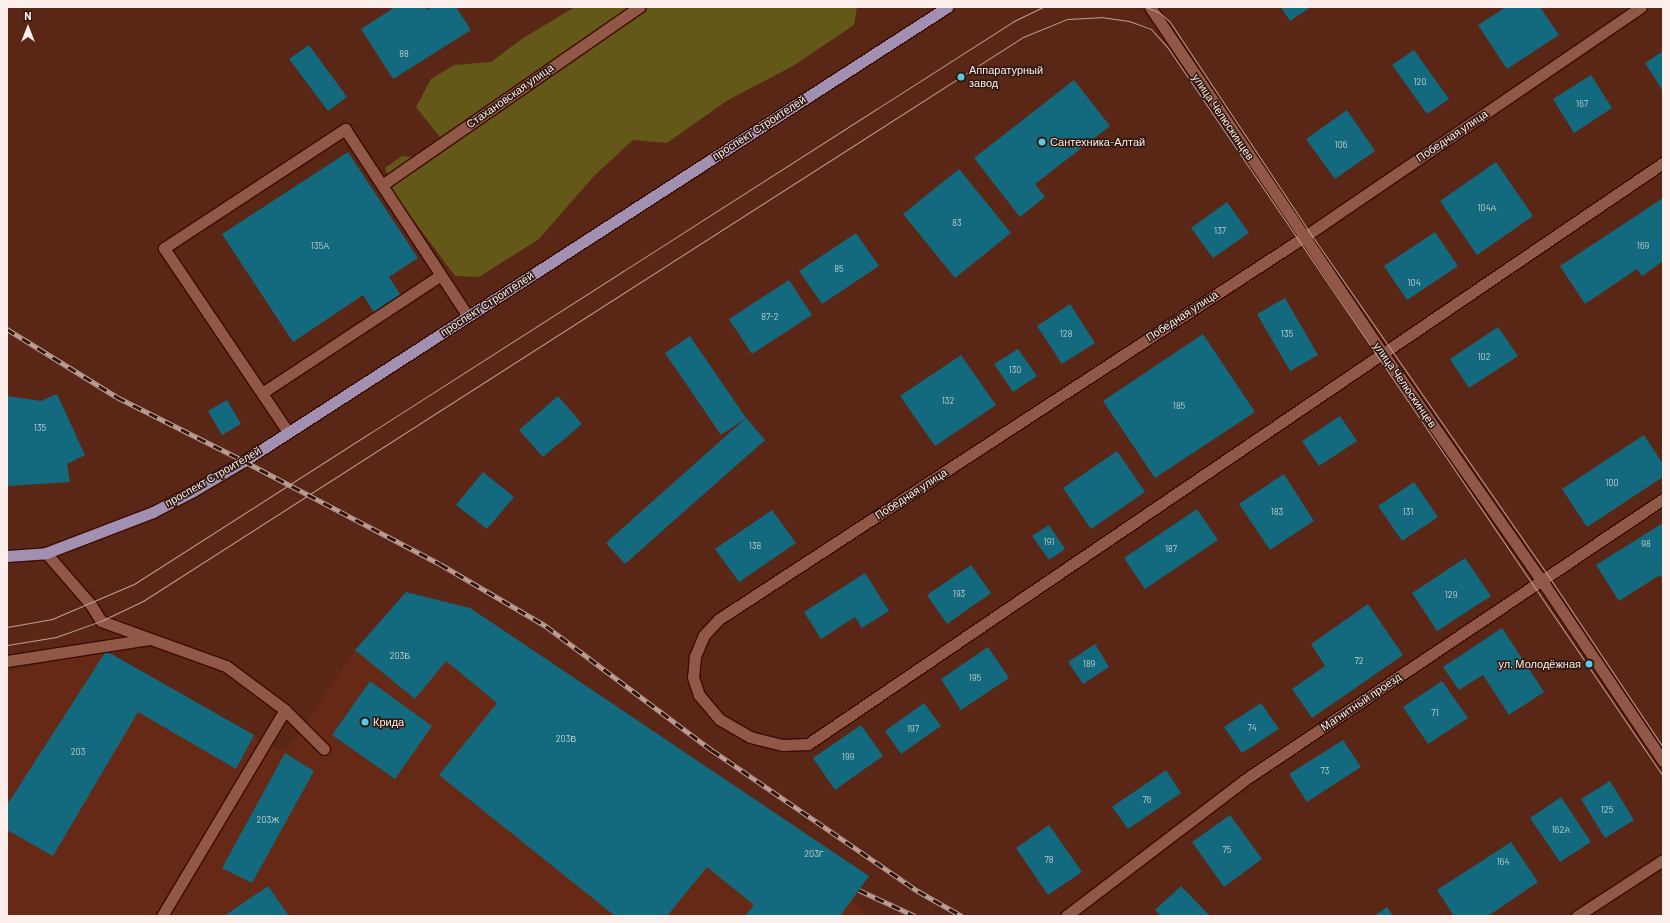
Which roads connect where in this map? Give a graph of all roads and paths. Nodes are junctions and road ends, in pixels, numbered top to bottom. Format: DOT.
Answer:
graph roads {
  1 [pos="639,7"];
  2 [pos="947,7"];
  3 [pos="1150,7"];
  4 [pos="1641,7"];
  5 [pos="1663,163"];
  6 [pos="382,185"];
  7 [pos="1304,236"];
  8 [pos="441,274"];
  9 [pos="468,316"];
  10 [pos="1382,352"];
  11 [pos="262,393"];
  12 [pos="288,432"];
  13 [pos="1663,499"];
  14 [pos="46,553"];
  15 [pos="7,556"];
  16 [pos="1542,581"];
  17 [pos="150,639"];
  18 [pos="7,661"];
  19 [pos="285,710"];
  20 [pos="324,749"];
  21 [pos="1663,761"];
  22 [pos="1663,860"];
  23 [pos="162,916"];
  24 [pos="1066,916"];
  25 [pos="1577,916"];
  1 -- 6 [label="street, Стахановская улица"];
  2 -- 9 [label="main road, проспект Строителей"];
  3 -- 7 [label="street, улица Челюскинцев"];
  4 -- 7 [label="street, Победная улица"];
  5 -- 10 [label="street"];
  6 -- 8 [label="street"];
  6 -- 11 [label="street"];
  7 -- 10 [label="street, улица Челюскинцев"];
  7 -- 10 [label="street, Победная улица"];
  8 -- 9 [label="street"];
  8 -- 11 [label="street"];
  9 -- 12 [label="main road, проспект Строителей"];
  10 -- 16 [label="street, улица Челюскинцев"];
  11 -- 12 [label="street"];
  12 -- 14 [label="main road, проспект Строителей"];
  13 -- 16 [label="street, Магнитный проезд"];
  14 -- 15 [label="main road, проспект Строителей"];
  14 -- 17 [label="street"];
  16 -- 21 [label="street, улица Челюскинцев"];
  16 -- 24 [label="street, Магнитный проезд"];
  17 -- 18 [label="street"];
  17 -- 19 [label="street"];
  19 -- 20 [label="street"];
  19 -- 23 [label="street"];
  22 -- 25 [label="street"];
}
